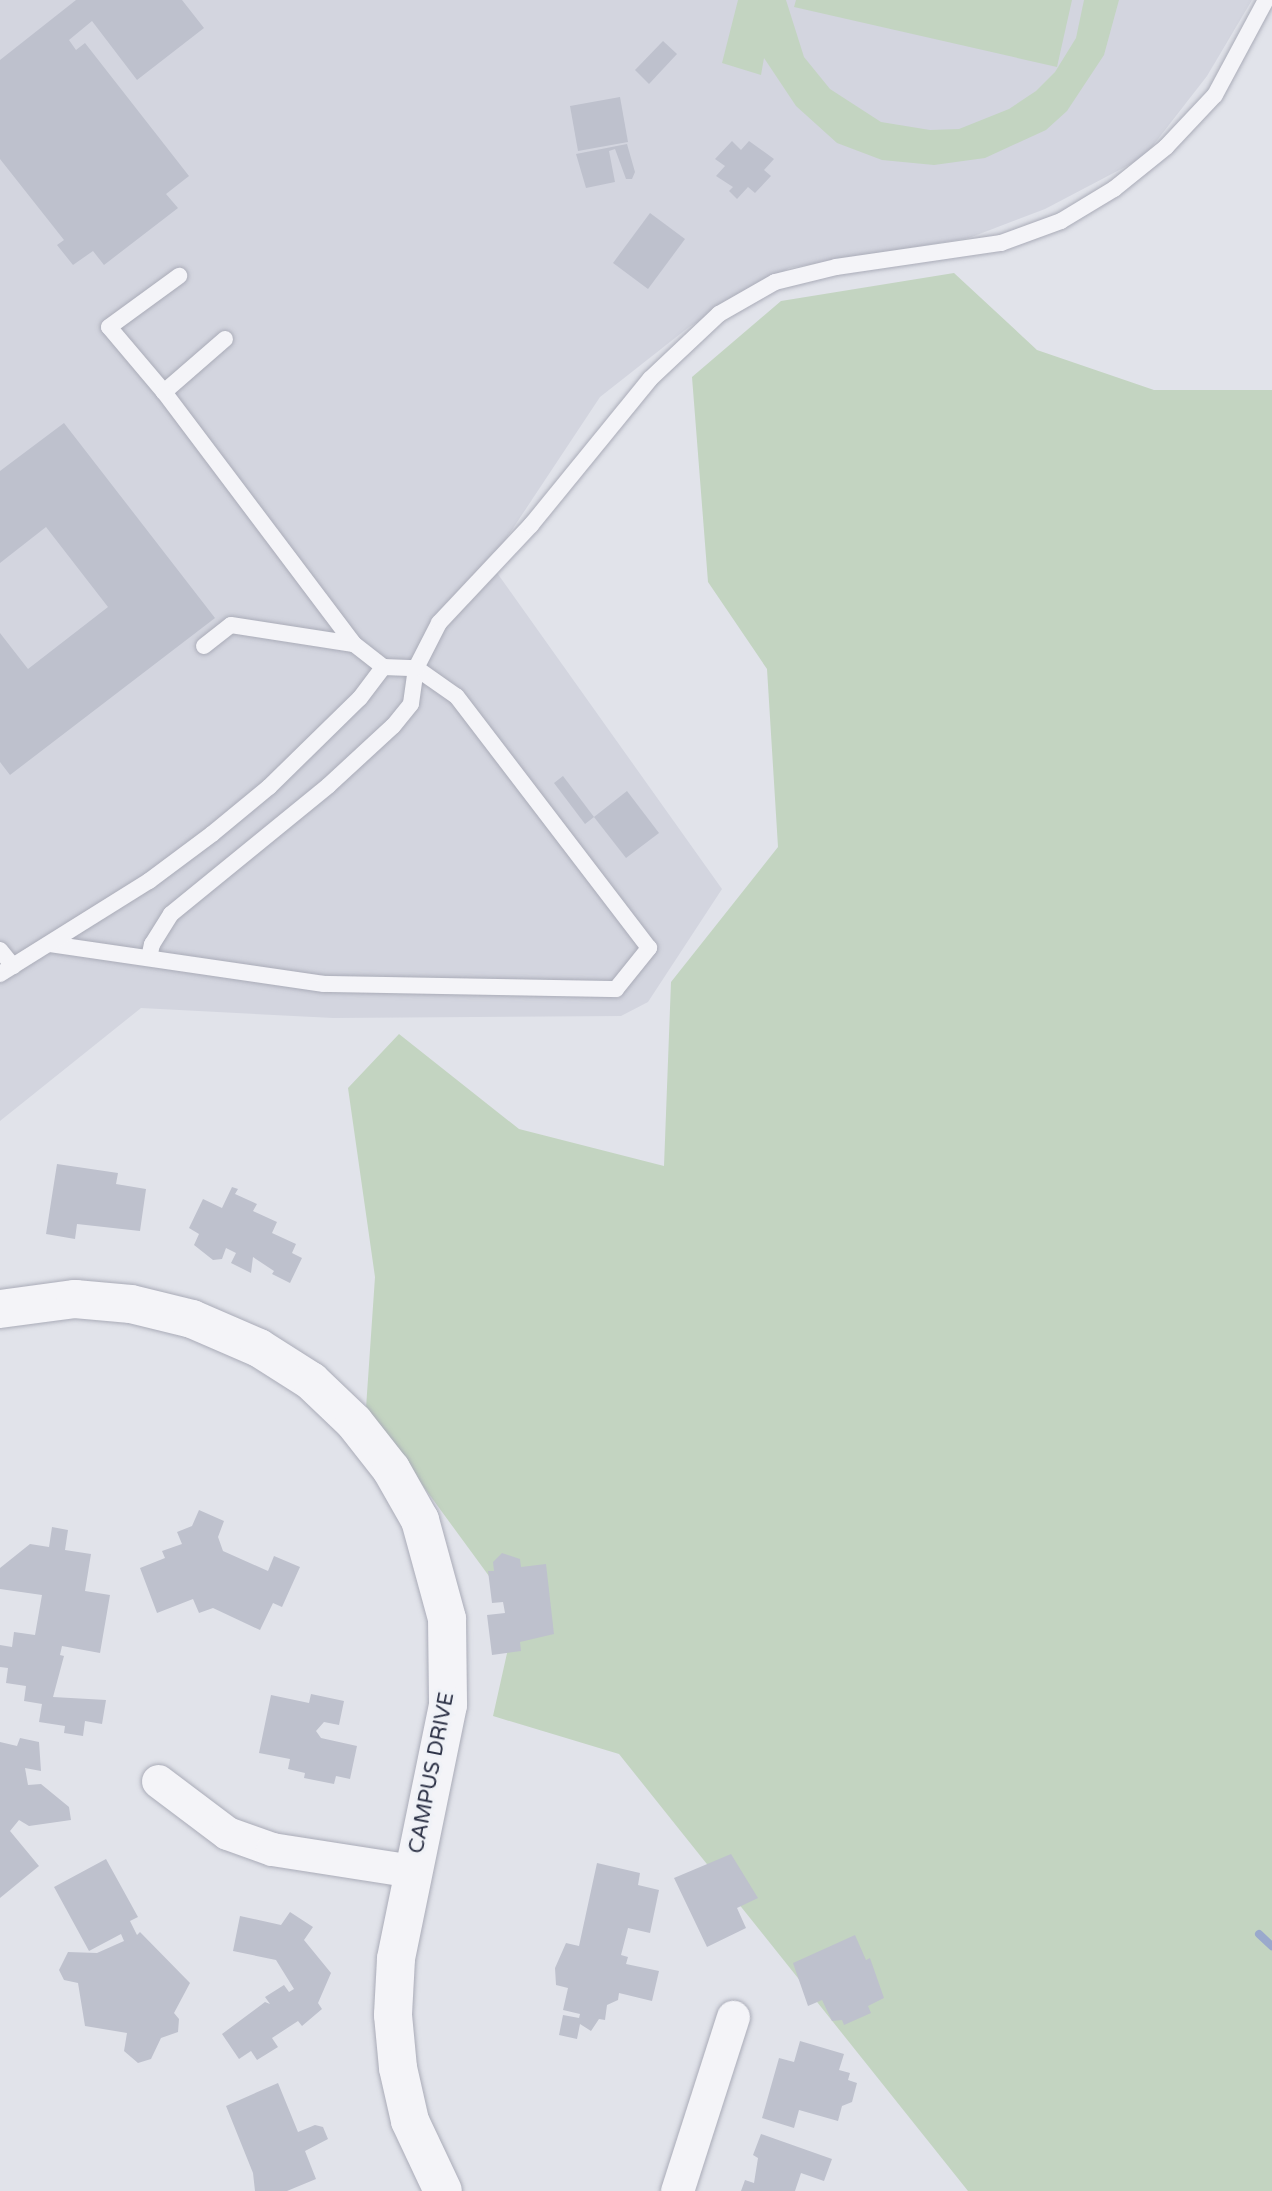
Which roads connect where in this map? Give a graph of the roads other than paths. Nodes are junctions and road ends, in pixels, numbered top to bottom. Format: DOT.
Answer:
graph roads {
  1 [pos="1266,0"];
  2 [pos="179,276"];
  3 [pos="225,339"];
  4 [pos="164,392"];
  5 [pos="354,644"];
  6 [pos="204,646"];
  7 [pos="383,667"];
  8 [pos="416,668"];
  9 [pos="50,944"];
  10 [pos="0,950"];
  11 [pos="149,958"];
  12 [pos="6,970"];
  13 [pos="0,1309"];
  14 [pos="158,1782"];
  15 [pos="412,1871"];
  16 [pos="733,2017"];
  17 [pos="443,2191"];
  18 [pos="677,2191"];
  1 -- 8 [label="lane"];
  2 -- 4 [label="lane"];
  3 -- 4 [label="lane"];
  4 -- 5 [label="lane"];
  5 -- 6 [label="lane"];
  5 -- 7 [label="lane"];
  7 -- 8 [label="lane"];
  7 -- 9 [label="lane"];
  8 -- 11 [label="lane"];
  8 -- 11 [label="lane"];
  9 -- 11 [label="lane"];
  9 -- 12 [label="lane"];
  10 -- 12 [label="lane"];
  13 -- 15 [label="street, CAMPUS DRIVE"];
  14 -- 15 [label="street"];
  15 -- 17 [label="street, CAMPUS DRIVE"];
  16 -- 18 [label="street"];
}
